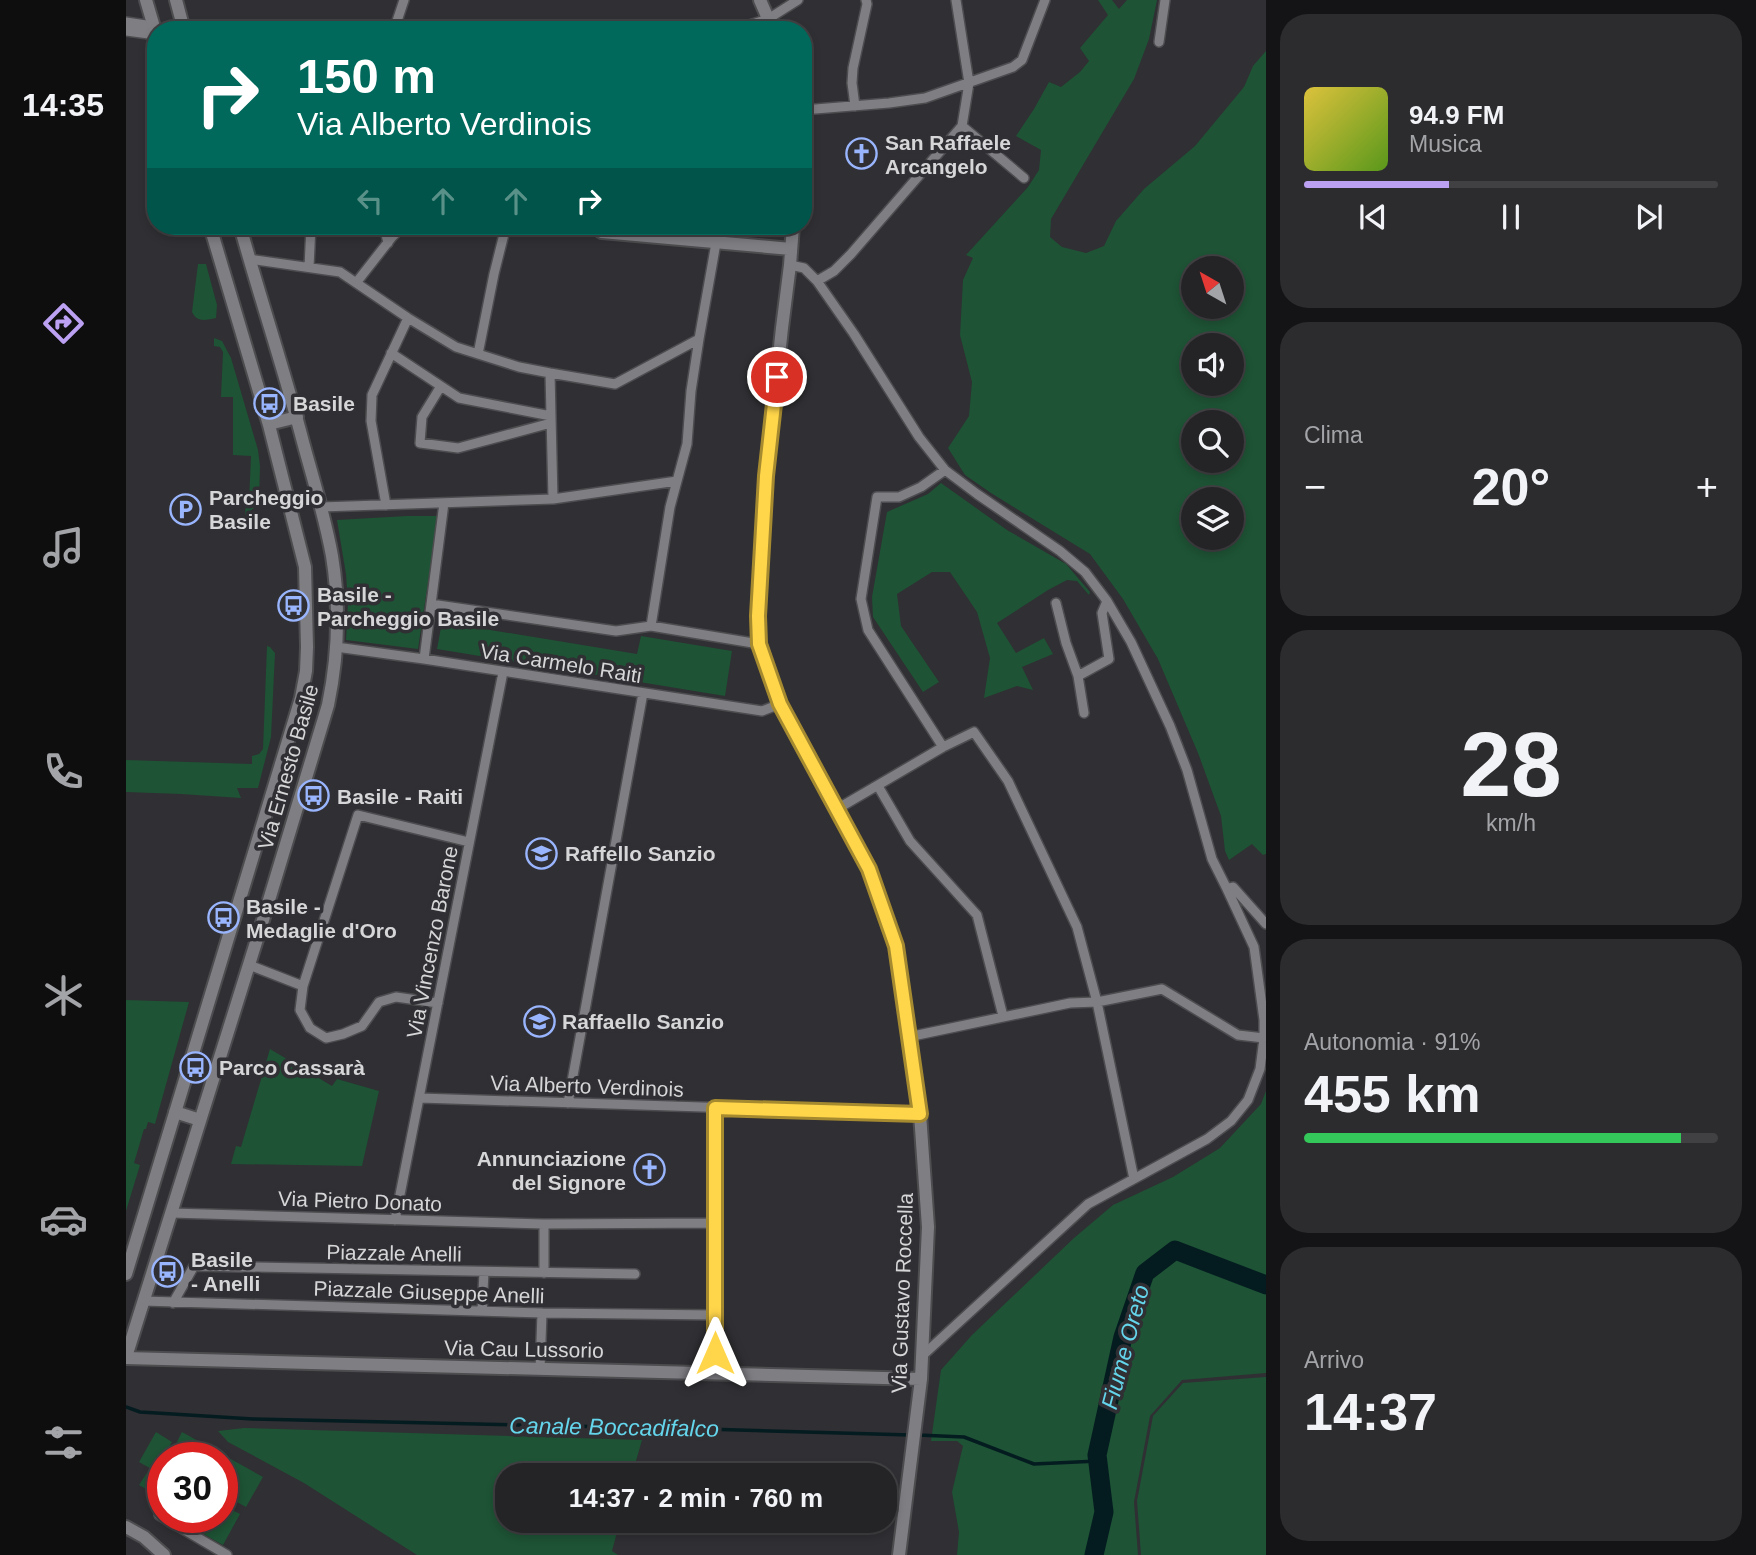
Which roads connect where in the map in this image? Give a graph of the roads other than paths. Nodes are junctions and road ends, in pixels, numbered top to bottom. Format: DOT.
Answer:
graph roads {
  1 [pos="146,0"];
  2 [pos="176,0"];
  3 [pos="404,0"];
  4 [pos="760,0"];
  5 [pos="798,0"];
  6 [pos="866,0"];
  7 [pos="956,0"];
  8 [pos="1045,0"];
  9 [pos="1165,0"];
  10 [pos="152,21"];
  11 [pos="182,21"];
  12 [pos="397,21"];
  13 [pos="769,21"];
  14 [pos="774,21"];
  15 [pos="126,22"];
  16 [pos="147,29"];
  17 [pos="126,31"];
  18 [pos="147,32"];
  19 [pos="1159,42"];
  20 [pos="970,83"];
  21 [pos="855,106"];
  22 [pos="812,109"];
  23 [pos="962,126"];
  24 [pos="1024,178"];
  25 [pos="213,235"];
  26 [pos="242,235"];
  27 [pos="311,235"];
  28 [pos="386,235"];
  29 [pos="395,235"];
  30 [pos="504,235"];
  31 [pos="633,235"];
  32 [pos="792,235"];
  33 [pos="388,243"];
  34 [pos="716,243"];
  35 [pos="791,249"];
  36 [pos="249,259"];
  37 [pos="790,265"];
  38 [pos="309,267"];
  39 [pos="817,281"];
  40 [pos="356,284"];
  41 [pos="408,318"];
  42 [pos="699,339"];
  43 [pos="391,353"];
  44 [pos="478,354"];
  45 [pos="550,373"];
  46 [pos="442,386"];
  47 [pos="297,417"];
  48 [pos="551,419"];
  49 [pos="269,424"];
  50 [pos="945,470"];
  51 [pos="677,481"];
  52 [pos="553,499"];
  53 [pos="444,503"];
  54 [pos="386,505"];
  55 [pos="321,508"];
  56 [pos="1107,601"];
  57 [pos="1056,603"];
  58 [pos="432,604"];
  59 [pos="650,626"];
  60 [pos="759,644"];
  61 [pos="336,647"];
  62 [pos="424,659"];
  63 [pos="503,672"];
  64 [pos="1078,676"];
  65 [pos="643,694"];
  66 [pos="780,704"];
  67 [pos="1084,713"];
  68 [pos="943,747"];
  69 [pos="878,786"];
  70 [pos="837,809"];
  71 [pos="469,842"];
  72 [pos="1227,889"];
  73 [pos="1266,924"];
  74 [pos="249,965"];
  75 [pos="303,986"];
  76 [pos="1097,1002"];
  77 [pos="438,1003"];
  78 [pos="1003,1016"];
  79 [pos="908,1037"];
  80 [pos="1264,1038"];
  81 [pos="420,1098"];
  82 [pos="568,1103"];
  83 [pos="715,1108"];
  84 [pos="175,1112"];
  85 [pos="920,1114"];
  86 [pos="200,1120"];
  87 [pos="1134,1179"];
  88 [pos="171,1213"];
  89 [pos="395,1220"];
  90 [pos="716,1223"];
  91 [pos="544,1224"];
  92 [pos="484,1272"];
  93 [pos="544,1273"];
  94 [pos="126,1274"];
  95 [pos="635,1274"];
  96 [pos="143,1301"];
  97 [pos="173,1303"];
  98 [pos="482,1311"];
  99 [pos="542,1312"];
  100 [pos="715,1314"];
  101 [pos="922,1356"];
  102 [pos="126,1358"];
  103 [pos="540,1369"];
  104 [pos="714,1373"];
  105 [pos="921,1379"];
  106 [pos="126,1529"];
  107 [pos="190,1533"];
  108 [pos="163,1555"];
  109 [pos="227,1555"];
  110 [pos="899,1555"];
  1 -- 10 [label="street"];
  2 -- 11 [label="street"];
  3 -- 12 [label="street"];
  4 -- 13 [label="street"];
  5 -- 14 [label="street"];
  6 -- 21 [label="street"];
  7 -- 20 [label="street"];
  8 -- 20 [label="street"];
  9 -- 19 [label="street"];
  15 -- 16 [label="street"];
  17 -- 18 [label="street"];
  20 -- 21 [label="street"];
  20 -- 23 [label="street"];
  21 -- 22 [label="street"];
  23 -- 24 [label="street"];
  23 -- 39 [label="street"];
  25 -- 49 [label="street, Via Ernesto Basile"];
  26 -- 36 [label="street, Via Ernesto Basile"];
  27 -- 38 [label="street"];
  28 -- 33 [label="street"];
  29 -- 33 [label="street"];
  30 -- 44 [label="street"];
  31 -- 34 [label="street"];
  32 -- 35 [label="street, Via Gustavo Roccella"];
  33 -- 40 [label="street"];
  34 -- 35 [label="street"];
  34 -- 42 [label="street"];
  35 -- 37 [label="street, Via Gustavo Roccella"];
  36 -- 38 [label="street"];
  36 -- 47 [label="street, Via Ernesto Basile"];
  37 -- 39 [label="street"];
  37 -- 60 [label="street, Via Gustavo Roccella"];
  38 -- 40 [label="street"];
  39 -- 50 [label="street"];
  40 -- 41 [label="street"];
  41 -- 43 [label="street"];
  41 -- 44 [label="street"];
  42 -- 45 [label="street"];
  42 -- 51 [label="street"];
  43 -- 46 [label="street"];
  43 -- 54 [label="street"];
  44 -- 45 [label="street"];
  45 -- 48 [label="street"];
  46 -- 48 [label="street"];
  46 -- 48 [label="street"];
  47 -- 49 [label="street"];
  47 -- 55 [label="street, Via Ernesto Basile"];
  48 -- 52 [label="street"];
  49 -- 84 [label="street, Via Ernesto Basile"];
  50 -- 56 [label="street"];
  50 -- 68 [label="street"];
  51 -- 52 [label="street"];
  51 -- 59 [label="street"];
  52 -- 53 [label="street"];
  53 -- 54 [label="street"];
  53 -- 58 [label="street"];
  54 -- 55 [label="street"];
  55 -- 61 [label="street, Via Ernesto Basile"];
  56 -- 64 [label="street"];
  56 -- 72 [label="street"];
  57 -- 64 [label="street"];
  58 -- 59 [label="street, Via Carmelo Raiti"];
  58 -- 62 [label="street"];
  59 -- 60 [label="street, Via Carmelo Raiti"];
  60 -- 66 [label="street, Via Gustavo Roccella"];
  61 -- 62 [label="street, Via Carmelo Raiti"];
  61 -- 74 [label="street, Via Ernesto Basile"];
  62 -- 63 [label="street, Via Carmelo Raiti"];
  63 -- 65 [label="street, Via Carmelo Raiti"];
  63 -- 71 [label="street, Via Vincenzo Barone"];
  64 -- 67 [label="street"];
  65 -- 66 [label="street, Via Carmelo Raiti"];
  65 -- 82 [label="street"];
  66 -- 70 [label="street, Via Gustavo Roccella"];
  68 -- 69 [label="street"];
  68 -- 76 [label="street"];
  69 -- 70 [label="street"];
  69 -- 78 [label="street"];
  70 -- 79 [label="street, Via Gustavo Roccella"];
  71 -- 75 [label="street"];
  71 -- 77 [label="street, Via Vincenzo Barone"];
  72 -- 73 [label="street"];
  72 -- 80 [label="street"];
  74 -- 75 [label="street"];
  74 -- 86 [label="street, Via Ernesto Basile"];
  75 -- 77 [label="street"];
  76 -- 78 [label="street"];
  76 -- 80 [label="street"];
  76 -- 87 [label="street"];
  77 -- 81 [label="street, Via Vincenzo Barone"];
  78 -- 79 [label="street"];
  79 -- 85 [label="street, Via Gustavo Roccella"];
  80 -- 87 [label="street"];
  81 -- 82 [label="street, Via Alberto Verdinois"];
  81 -- 89 [label="street, Via Vincenzo Barone"];
  82 -- 83 [label="street, Via Alberto Verdinois"];
  83 -- 85 [label="street, Via Alberto Verdinois"];
  83 -- 90 [label="street"];
  84 -- 86 [label="street"];
  84 -- 94 [label="street, Via Ernesto Basile"];
  85 -- 101 [label="street, Via Gustavo Roccella"];
  86 -- 88 [label="street, Via Ernesto Basile"];
  87 -- 101 [label="street"];
  88 -- 89 [label="street, Via Pietro Donato"];
  88 -- 96 [label="street, Via Ernesto Basile"];
  89 -- 91 [label="street, Via Pietro Donato"];
  90 -- 91 [label="street, Via Pietro Donato"];
  90 -- 100 [label="street"];
  91 -- 93 [label="street"];
  92 -- 93 [label="street, Piazzale Anelli"];
  92 -- 97 [label="street, Piazzale Anelli"];
  92 -- 98 [label="street"];
  93 -- 95 [label="street, Piazzale Anelli"];
  96 -- 97 [label="street, Piazzale Giuseppe Anelli"];
  96 -- 102 [label="street, Via Ernesto Basile"];
  97 -- 98 [label="street, Piazzale Giuseppe Anelli"];
  98 -- 99 [label="street, Piazzale Giuseppe Anelli"];
  99 -- 100 [label="street, Piazzale Giuseppe Anelli"];
  99 -- 103 [label="street"];
  100 -- 104 [label="street"];
  101 -- 105 [label="street, Via Gustavo Roccella"];
  102 -- 103 [label="street, Via Cau Lussorio"];
  103 -- 104 [label="street, Via Cau Lussorio"];
  104 -- 105 [label="street, Via Cau Lussorio"];
  105 -- 110 [label="street, Via Gustavo Roccella"];
  106 -- 108 [label="street"];
  107 -- 109 [label="street"];
}
